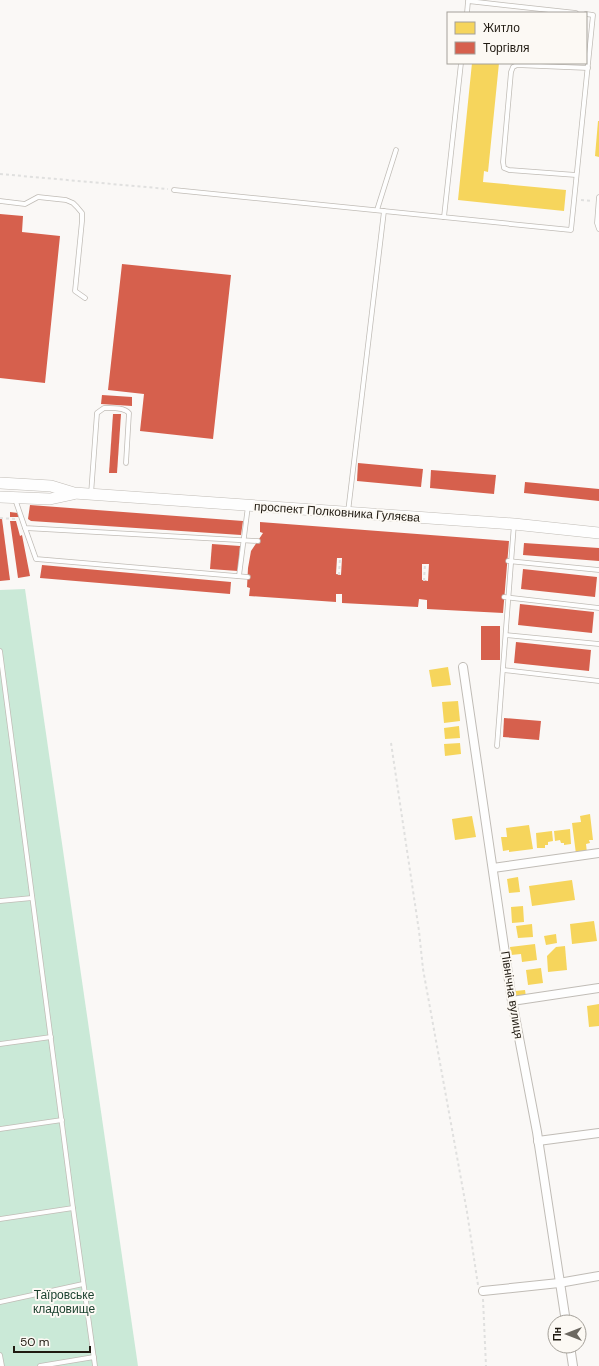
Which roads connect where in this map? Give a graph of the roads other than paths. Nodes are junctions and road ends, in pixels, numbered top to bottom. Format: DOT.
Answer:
graph roads {
  1 [pos="467,12"];
  2 [pos="567,12"];
  3 [pos="587,14"];
  4 [pos="461,64"];
  5 [pos="588,68"];
  6 [pos="396,150"];
  7 [pos="576,175"];
  8 [pos="174,190"];
  9 [pos="599,197"];
  10 [pos="0,201"];
  11 [pos="598,202"];
  12 [pos="377,210"];
  13 [pos="384,211"];
  14 [pos="444,217"];
  15 [pos="599,229"];
  16 [pos="85,298"];
  17 [pos="126,463"];
  18 [pos="0,483"];
  19 [pos="74,493"];
  20 [pos="91,494"];
  21 [pos="0,497"];
  22 [pos="15,498"];
  23 [pos="248,506"];
  24 [pos="348,513"];
  25 [pos="514,524"];
  26 [pos="25,528"];
  27 [pos="599,533"];
  28 [pos="244,540"];
  29 [pos="258,541"];
  30 [pos="509,561"];
  31 [pos="599,570"];
  32 [pos="239,576"];
  33 [pos="248,577"];
  34 [pos="506,598"];
  35 [pos="599,608"];
  36 [pos="506,635"];
  37 [pos="599,644"];
  38 [pos="0,651"];
  39 [pos="463,667"];
  40 [pos="503,670"];
  41 [pos="599,681"];
  42 [pos="497,746"];
  43 [pos="599,853"];
  44 [pos="493,868"];
  45 [pos="32,898"];
  46 [pos="0,901"];
  47 [pos="599,988"];
  48 [pos="512,1002"];
  49 [pos="51,1037"];
  50 [pos="0,1044"];
  51 [pos="62,1120"];
  52 [pos="0,1129"];
  53 [pos="599,1133"];
  54 [pos="538,1141"];
  55 [pos="73,1208"];
  56 [pos="0,1219"];
  57 [pos="599,1276"];
  58 [pos="559,1283"];
  59 [pos="83,1284"];
  60 [pos="483,1291"];
  61 [pos="0,1302"];
  62 [pos="565,1314"];
  63 [pos="571,1354"];
  64 [pos="0,1355"];
  65 [pos="94,1357"];
  66 [pos="2,1366"];
  67 [pos="40,1366"];
  68 [pos="95,1366"];
  69 [pos="573,1366"];
  1 -- 2 [label="lane"];
  3 -- 5 [label="lane"];
  4 -- 14 [label="lane"];
  5 -- 7 [label="lane"];
  5 -- 7 [label="lane"];
  6 -- 12 [label="lane"];
  7 -- 14 [label="lane"];
  8 -- 12 [label="lane"];
  9 -- 11 [label="lane"];
  10 -- 16 [label="lane"];
  11 -- 15 [label="lane"];
  12 -- 13 [label="lane"];
  13 -- 14 [label="lane"];
  13 -- 24 [label="lane"];
  17 -- 20 [label="lane"];
  18 -- 19 [label="main road, проспект Полковника Гуляєва"];
  19 -- 20 [label="main road, проспект Полковника Гуляєва"];
  19 -- 22 [label="main road, проспект Полковника Гуляєва"];
  20 -- 23 [label="main road, проспект Полковника Гуляєва"];
  21 -- 22 [label="main road, проспект Полковника Гуляєва"];
  22 -- 26 [label="lane"];
  23 -- 24 [label="main road, проспект Полковника Гуляєва"];
  23 -- 28 [label="lane"];
  24 -- 25 [label="main road, проспект Полковника Гуляєва"];
  25 -- 27 [label="main road, проспект Полковника Гуляєва"];
  25 -- 30 [label="lane"];
  26 -- 28 [label="lane"];
  26 -- 32 [label="lane"];
  28 -- 29 [label="lane"];
  28 -- 32 [label="lane"];
  30 -- 31 [label="lane"];
  30 -- 34 [label="lane"];
  32 -- 33 [label="lane"];
  34 -- 35 [label="lane"];
  34 -- 36 [label="lane"];
  36 -- 37 [label="lane"];
  36 -- 40 [label="lane"];
  38 -- 45 [label="lane"];
  39 -- 44 [label="street, Північна вулиця"];
  40 -- 41 [label="lane"];
  40 -- 42 [label="lane"];
  43 -- 44 [label="street"];
  44 -- 48 [label="street, Північна вулиця"];
  45 -- 46 [label="lane"];
  45 -- 49 [label="lane"];
  47 -- 48 [label="street"];
  48 -- 54 [label="street, Північна вулиця"];
  49 -- 50 [label="lane"];
  49 -- 51 [label="lane"];
  51 -- 52 [label="lane"];
  51 -- 55 [label="lane"];
  53 -- 54 [label="street"];
  54 -- 58 [label="street, Північна вулиця"];
  55 -- 56 [label="lane"];
  55 -- 59 [label="lane"];
  57 -- 58 [label="street"];
  58 -- 60 [label="street"];
  58 -- 62 [label="street, Північна вулиця"];
  59 -- 61 [label="lane"];
  59 -- 65 [label="lane"];
  63 -- 69 [label="street"];
  64 -- 66 [label="lane"];
  65 -- 67 [label="lane"];
  65 -- 68 [label="lane"];
}
